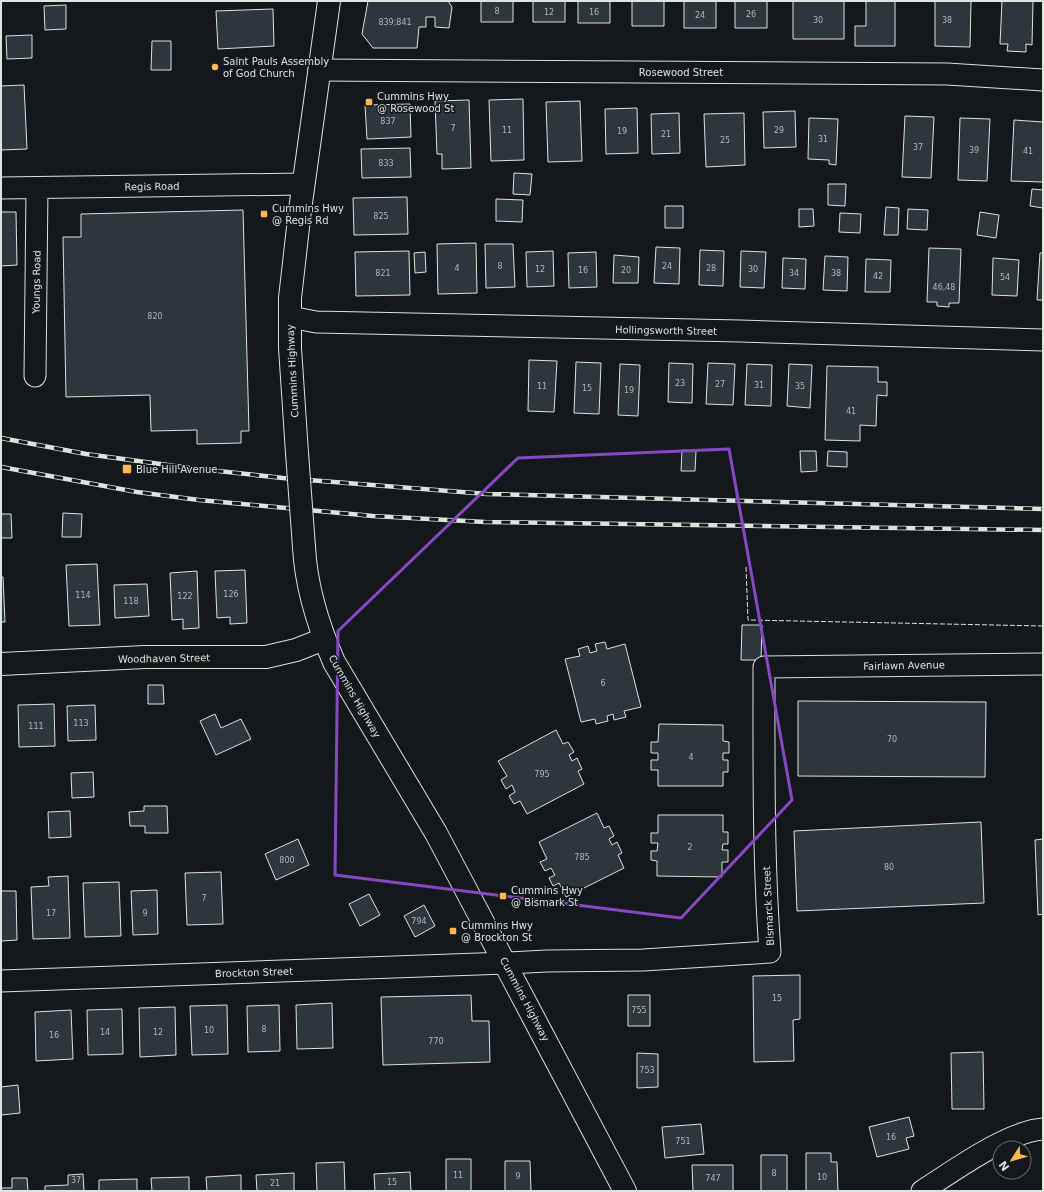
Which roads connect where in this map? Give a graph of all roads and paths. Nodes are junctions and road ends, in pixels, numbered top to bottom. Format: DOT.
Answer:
graph roads {
  1 [pos="330,1"];
  2 [pos="319,70"];
  3 [pos="1043,80"];
  4 [pos="303,184"];
  5 [pos="1,188"];
  6 [pos="37,188"];
  7 [pos="290,317"];
  8 [pos="1043,340"];
  9 [pos="35,376"];
  10 [pos="324,639"];
  11 [pos="1,664"];
  12 [pos="1043,664"];
  13 [pos="764,667"];
  14 [pos="506,964"];
  15 [pos="1,980"];
  16 [pos="1043,1129"];
  17 [pos="625,1191"];
  18 [pos="922,1191"];
  1 -- 2 [label="main road, Cummins Highway"];
  2 -- 3 [label="street, Rosewood Street"];
  2 -- 4 [label="main road, Cummins Highway"];
  4 -- 6 [label="street, Regis Road"];
  4 -- 7 [label="main road, Cummins Highway"];
  5 -- 6 [label="street, Regis Road"];
  6 -- 9 [label="street, Youngs Road"];
  7 -- 8 [label="street, Hollingsworth Street"];
  7 -- 10 [label="main road, Cummins Highway, bridge"];
  10 -- 11 [label="main road, Woodhaven Street"];
  10 -- 14 [label="main road, Cummins Highway"];
  12 -- 13 [label="street, Fairlawn Avenue"];
  13 -- 14 [label="street, Bismarck Street"];
  14 -- 15 [label="street, Brockton Street"];
  14 -- 17 [label="main road, Cummins Highway"];
  16 -- 18 [label="street"];
}
